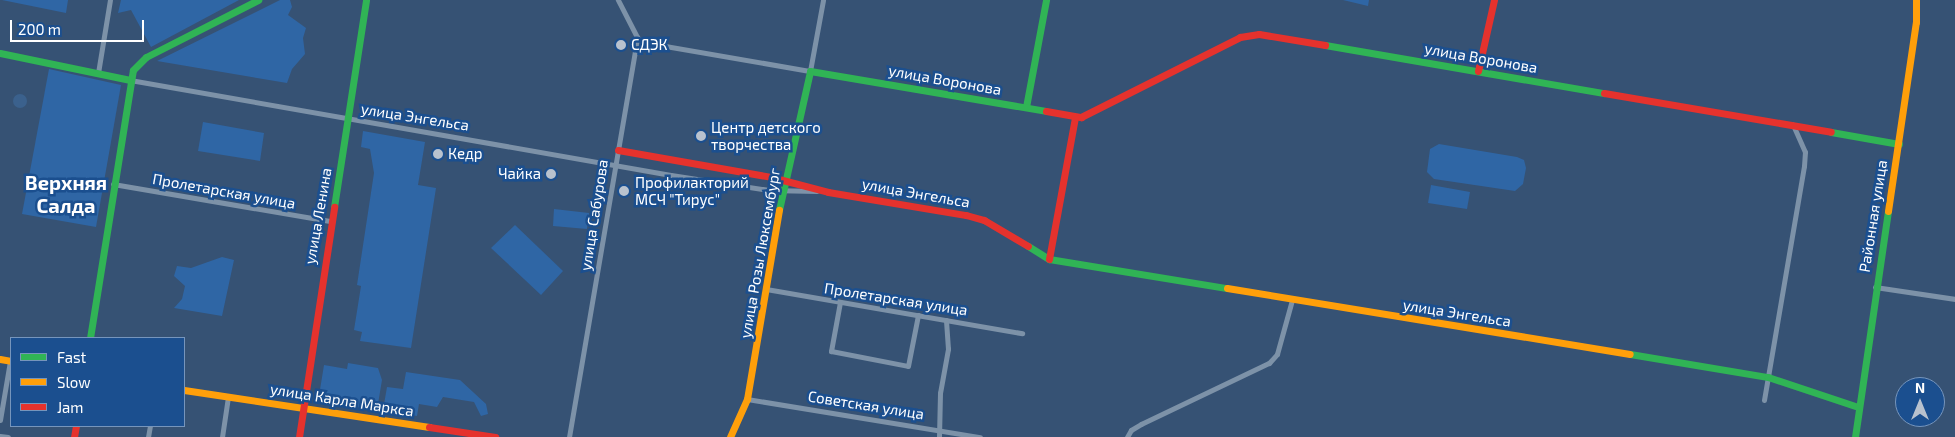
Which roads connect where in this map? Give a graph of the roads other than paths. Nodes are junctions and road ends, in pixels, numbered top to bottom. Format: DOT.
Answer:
graph roads {
  1 [pos="110,0"];
  2 [pos="258,0"];
  3 [pos="366,0"];
  4 [pos="618,0"];
  5 [pos="823,0"];
  6 [pos="1046,0"];
  7 [pos="1494,0"];
  8 [pos="1916,0"];
  9 [pos="636,37"];
  10 [pos="0,53"];
  11 [pos="810,71"];
  12 [pos="1478,71"];
  13 [pos="98,73"];
  14 [pos="130,80"];
  15 [pos="1026,107"];
  16 [pos="1075,117"];
  17 [pos="347,120"];
  18 [pos="1793,125"];
  19 [pos="1899,144"];
  20 [pos="618,150"];
  21 [pos="616,163"];
  22 [pos="785,180"];
  23 [pos="113,184"];
  24 [pos="782,191"];
  25 [pos="828,192"];
  26 [pos="330,221"];
  27 [pos="1049,260"];
  28 [pos="1875,287"];
  29 [pos="766,289"];
  30 [pos="1955,299"];
  31 [pos="1292,300"];
  32 [pos="840,302"];
  33 [pos="918,315"];
  34 [pos="946,320"];
  35 [pos="1022,333"];
  36 [pos="90,337"];
  37 [pos="10,366"];
  38 [pos="1768,377"];
  39 [pos="185,390"];
  40 [pos="228,397"];
  41 [pos="747,400"];
  42 [pos="1764,400"];
  43 [pos="1858,407"];
  44 [pos="303,408"];
  45 [pos="0,420"];
  46 [pos="940,430"];
  47 [pos="0,436"];
  48 [pos="8,437"];
  49 [pos="222,437"];
  50 [pos="299,437"];
  51 [pos="495,437"];
  52 [pos="569,437"];
  53 [pos="730,437"];
  54 [pos="939,437"];
  55 [pos="980,437"];
  56 [pos="1127,437"];
  57 [pos="1855,437"];
  1 -- 13 [label="street"];
  2 -- 14 [label="street"];
  3 -- 17 [label="street, улица Ленина"];
  4 -- 9 [label="street"];
  5 -- 11 [label="street"];
  6 -- 15 [label="street"];
  7 -- 12 [label="street"];
  8 -- 19 [label="street, Районная улица"];
  9 -- 11 [label="street"];
  9 -- 20 [label="street, улица Сабурова"];
  10 -- 13 [label="street, улица Энгельса"];
  11 -- 15 [label="street, улица Воронова"];
  11 -- 22 [label="street, улица Розы Люксембург"];
  12 -- 16 [label="street, улица Воронова"];
  12 -- 18 [label="street, улица Воронова"];
  13 -- 14 [label="street, улица Энгельса"];
  14 -- 17 [label="street, улица Энгельса"];
  14 -- 23 [label="street"];
  15 -- 16 [label="street, улица Воронова"];
  16 -- 27 [label="street"];
  17 -- 21 [label="street, улица Энгельса"];
  17 -- 26 [label="street, улица Ленина"];
  18 -- 19 [label="street, улица Воронова"];
  18 -- 38 [label="street"];
  19 -- 28 [label="street, Районная улица"];
  20 -- 21 [label="street, улица Сабурова"];
  20 -- 22 [label="street, улица Энгельса"];
  21 -- 24 [label="street, улица Энгельса"];
  21 -- 52 [label="street, улица Сабурова"];
  22 -- 24 [label="street, улица Розы Люксембург"];
  22 -- 25 [label="street, улица Энгельса"];
  23 -- 26 [label="street, Пролетарская улица"];
  23 -- 36 [label="street"];
  24 -- 25 [label="street, улица Энгельса"];
  24 -- 29 [label="street, улица Розы Люксембург"];
  25 -- 27 [label="street, улица Энгельса"];
  26 -- 44 [label="street, улица Ленина"];
  27 -- 31 [label="street, улица Энгельса"];
  28 -- 30 [label="street"];
  28 -- 43 [label="street, Районная улица"];
  29 -- 32 [label="street, Пролетарская улица"];
  29 -- 41 [label="street, улица Розы Люксембург"];
  31 -- 38 [label="street, улица Энгельса"];
  31 -- 56 [label="street"];
  32 -- 33 [label="street, Пролетарская улица"];
  32 -- 33 [label="street"];
  33 -- 34 [label="street, Пролетарская улица"];
  34 -- 35 [label="street, Пролетарская улица"];
  34 -- 46 [label="street"];
  37 -- 45 [label="street"];
  38 -- 42 [label="street"];
  38 -- 43 [label="street, улица Энгельса"];
  39 -- 40 [label="street, улица Карла Маркса"];
  40 -- 44 [label="street, улица Карла Маркса"];
  40 -- 49 [label="street"];
  41 -- 46 [label="street, Советская улица"];
  41 -- 53 [label="street, улица Розы Люксембург"];
  43 -- 57 [label="street, Районная улица"];
  44 -- 50 [label="street, улица Ленина"];
  44 -- 51 [label="street, улица Карла Маркса"];
  46 -- 54 [label="street"];
  46 -- 55 [label="street, Советская улица"];
  47 -- 48 [label="street"];
}
